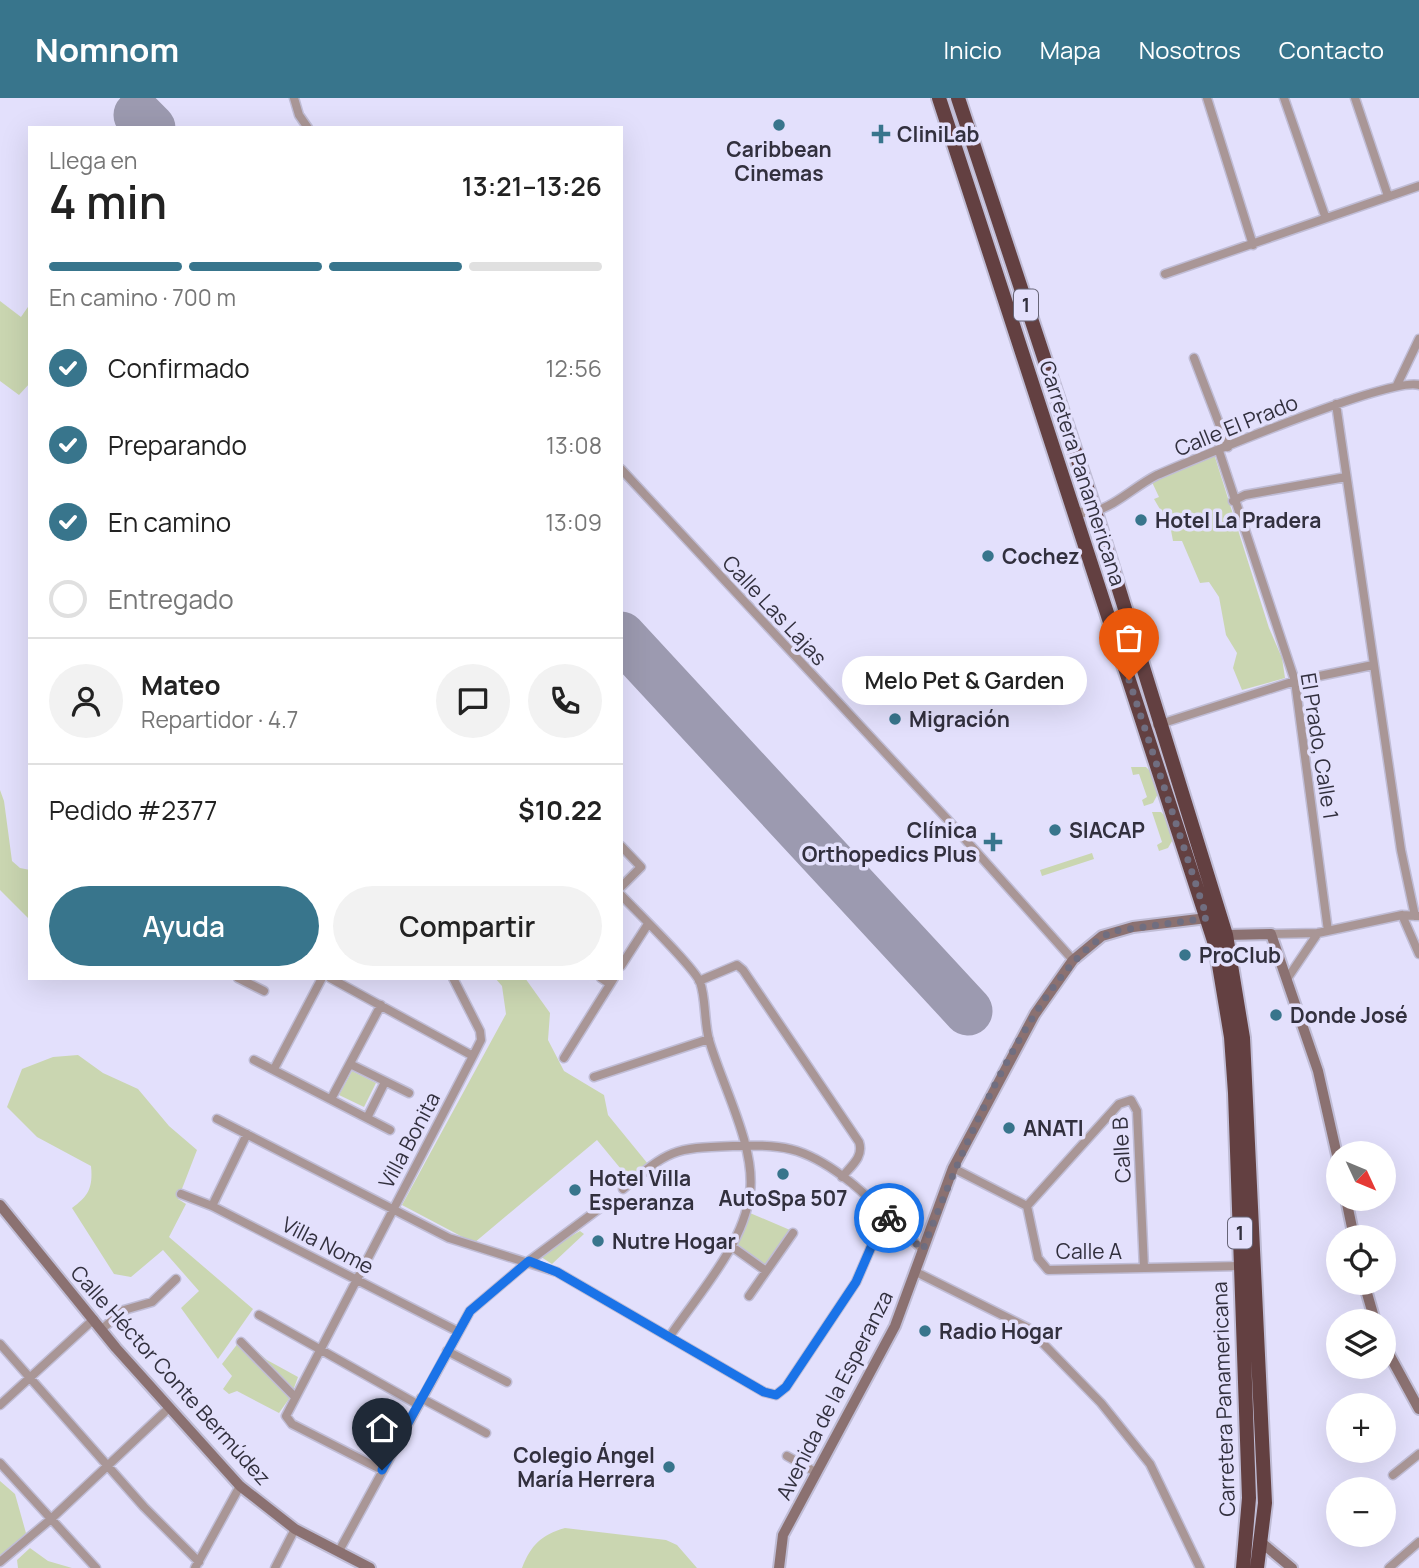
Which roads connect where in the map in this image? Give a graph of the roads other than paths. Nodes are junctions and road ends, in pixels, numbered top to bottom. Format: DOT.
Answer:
graph roads {
  1 [pos="294,98"];
  2 [pos="939,98"];
  3 [pos="958,98"];
  4 [pos="1207,98"];
  5 [pos="1284,98"];
  6 [pos="1355,98"];
  7 [pos="306,126"];
  8 [pos="1419,186"];
  9 [pos="1388,196"];
  10 [pos="1325,216"];
  11 [pos="1253,245"];
  12 [pos="1166,274"];
  13 [pos="1419,339"];
  14 [pos="1194,358"];
  15 [pos="1397,385"];
  16 [pos="1419,385"];
  17 [pos="1336,404"];
  18 [pos="1228,447"];
  19 [pos="1219,451"];
  20 [pos="623,470"];
  21 [pos="1346,477"];
  22 [pos="1233,501"];
  23 [pos="1072,508"];
  24 [pos="1095,512"];
  25 [pos="1081,534"];
  26 [pos="1373,665"];
  27 [pos="1295,681"];
  28 [pos="1160,724"];
  29 [pos="1145,730"];
  30 [pos="1195,839"];
  31 [pos="623,848"];
  32 [pos="623,885"];
  33 [pos="623,897"];
  34 [pos="1201,901"];
  35 [pos="1402,915"];
  36 [pos="1417,916"];
  37 [pos="648,924"];
  38 [pos="1218,925"];
  39 [pos="1328,931"];
  40 [pos="1318,933"];
  41 [pos="1271,934"];
  42 [pos="1419,954"];
  43 [pos="1073,960"];
  44 [pos="623,963"];
  45 [pos="1287,979"];
  46 [pos="242,980"];
  47 [pos="321,980"];
  48 [pos="334,980"];
  49 [pos="454,980"];
  50 [pos="612,981"];
  51 [pos="699,981"];
  52 [pos="264,991"];
  53 [pos="381,1005"];
  54 [pos="709,1039"];
  55 [pos="473,1056"];
  56 [pos="564,1058"];
  57 [pos="254,1060"];
  58 [pos="350,1064"];
  59 [pos="274,1069"];
  60 [pos="594,1077"];
  61 [pos="384,1082"];
  62 [pos="409,1093"];
  63 [pos="331,1099"];
  64 [pos="367,1118"];
  65 [pos="217,1119"];
  66 [pos="390,1130"];
  67 [pos="247,1134"];
  68 [pos="1334,1141"];
  69 [pos="745,1146"];
  70 [pos="954,1168"];
  71 [pos="842,1177"];
  72 [pos="622,1189"];
  73 [pos="181,1194"];
  74 [pos="608,1202"];
  75 [pos="0,1205"];
  76 [pos="212,1206"];
  77 [pos="1027,1206"];
  78 [pos="392,1211"];
  79 [pos="885,1215"];
  80 [pos="793,1233"];
  81 [pos="731,1246"];
  82 [pos="923,1250"];
  83 [pos="529,1261"];
  84 [pos="1241,1266"];
  85 [pos="1144,1268"];
  86 [pos="766,1271"];
  87 [pos="916,1272"];
  88 [pos="356,1278"];
  89 [pos="176,1279"];
  90 [pos="749,1296"];
  91 [pos="259,1315"];
  92 [pos="94,1319"];
  93 [pos="102,1329"];
  94 [pos="457,1331"];
  95 [pos="670,1336"];
  96 [pos="241,1342"];
  97 [pos="0,1344"];
  98 [pos="320,1347"];
  99 [pos="447,1351"];
  100 [pos="1396,1366"];
  101 [pos="29,1379"];
  102 [pos="507,1382"];
  103 [pos="295,1397"];
  104 [pos="419,1401"];
  105 [pos="0,1405"];
  106 [pos="1418,1405"];
  107 [pos="170,1407"];
  108 [pos="486,1433"];
  109 [pos="1419,1454"];
  110 [pos="788,1457"];
  111 [pos="0,1463"];
  112 [pos="107,1466"];
  113 [pos="382,1470"];
  114 [pos="817,1473"];
  115 [pos="1393,1475"];
  116 [pos="240,1486"];
  117 [pos="1249,1498"];
  118 [pos="51,1520"];
  119 [pos="295,1529"];
  120 [pos="1419,1542"];
  121 [pos="1262,1543"];
  122 [pos="339,1551"];
  123 [pos="0,1562"];
  124 [pos="197,1565"];
  125 [pos="366,1567"];
  126 [pos="96,1568"];
  127 [pos="275,1568"];
  128 [pos="779,1568"];
  129 [pos="1200,1568"];
  130 [pos="1243,1568"];
  131 [pos="1257,1568"];
  132 [pos="1292,1568"];
  133 [pos="1389,1568"];
  1 -- 7 [label="street"];
  2 -- 23 [label="highway, Carretera Panamericana / 1"];
  3 -- 24 [label="highway, Carretera Panamericana / 1"];
  4 -- 11 [label="street"];
  5 -- 10 [label="street"];
  6 -- 9 [label="street"];
  8 -- 9 [label="street"];
  9 -- 10 [label="street"];
  10 -- 11 [label="street"];
  11 -- 12 [label="street"];
  13 -- 15 [label="street"];
  14 -- 18 [label="street"];
  15 -- 16 [label="street, Calle El Prado"];
  15 -- 17 [label="street, Calle El Prado"];
  17 -- 18 [label="street, Calle El Prado"];
  17 -- 21 [label="street"];
  18 -- 19 [label="street, Calle El Prado"];
  19 -- 22 [label="street, El Prado, Calle 1"];
  19 -- 24 [label="street, Calle El Prado"];
  20 -- 43 [label="street, Calle Las Lajas"];
  21 -- 22 [label="street"];
  21 -- 26 [label="street"];
  22 -- 27 [label="street, El Prado, Calle 1"];
  23 -- 24 [label="street"];
  23 -- 25 [label="highway, Carretera Panamericana / 1"];
  24 -- 25 [label="street"];
  24 -- 28 [label="highway, Carretera Panamericana / 1"];
  25 -- 29 [label="highway, Carretera Panamericana / 1"];
  26 -- 27 [label="street"];
  26 -- 36 [label="street"];
  27 -- 28 [label="street"];
  27 -- 39 [label="street, El Prado, Calle 1"];
  28 -- 29 [label="street"];
  28 -- 30 [label="highway, Carretera Panamericana / 1"];
  29 -- 30 [label="highway, 1"];
  29 -- 34 [label="highway, Carretera Panamericana / 1"];
  30 -- 38 [label="highway, Carretera Panamericana / 1"];
  31 -- 32 [label="street"];
  33 -- 37 [label="street"];
  34 -- 38 [label="highway, Carretera Panamericana / 1"];
  34 -- 38 [label="highway"];
  35 -- 36 [label="street"];
  35 -- 39 [label="street"];
  35 -- 42 [label="street"];
  37 -- 44 [label="street"];
  37 -- 51 [label="street"];
  38 -- 41 [label="street, Avenida de la Esperanza"];
  38 -- 43 [label="street, Avenida de la Esperanza"];
  38 -- 84 [label="highway, Carretera Panamericana / 1"];
  38 -- 121 [label="highway, Carretera Panamericana / 1"];
  39 -- 40 [label="street"];
  40 -- 41 [label="street"];
  40 -- 45 [label="street"];
  41 -- 45 [label="street"];
  43 -- 70 [label="street, Avenida de la Esperanza"];
  45 -- 68 [label="street"];
  46 -- 52 [label="street"];
  47 -- 59 [label="street"];
  48 -- 53 [label="street"];
  49 -- 55 [label="street"];
  50 -- 56 [label="street"];
  51 -- 54 [label="street"];
  51 -- 71 [label="street"];
  53 -- 55 [label="street"];
  53 -- 58 [label="street"];
  54 -- 60 [label="street"];
  54 -- 69 [label="street"];
  55 -- 78 [label="street, Villa Bonita"];
  57 -- 59 [label="street"];
  58 -- 61 [label="street"];
  58 -- 63 [label="street"];
  59 -- 63 [label="street"];
  61 -- 62 [label="street"];
  61 -- 64 [label="street"];
  63 -- 64 [label="street"];
  64 -- 66 [label="street"];
  65 -- 67 [label="street, Villa Bonita"];
  67 -- 76 [label="street"];
  67 -- 78 [label="street, Villa Bonita"];
  69 -- 71 [label="street"];
  69 -- 72 [label="street"];
  69 -- 81 [label="street"];
  70 -- 77 [label="street"];
  70 -- 82 [label="street, Avenida de la Esperanza"];
  71 -- 79 [label="street"];
  73 -- 76 [label="street, Villa Nome"];
  74 -- 83 [label="street"];
  75 -- 92 [label="street, Calle Héctor Conte Bermúdez"];
  76 -- 88 [label="street, Villa Nome"];
  77 -- 85 [label="street, Calle A"];
  77 -- 85 [label="street, Calle B"];
  78 -- 83 [label="street"];
  78 -- 88 [label="street"];
  79 -- 82 [label="street"];
  79 -- 95 [label="street"];
  80 -- 86 [label="street"];
  81 -- 86 [label="street"];
  81 -- 95 [label="street"];
  82 -- 87 [label="street, Avenida de la Esperanza"];
  83 -- 94 [label="street"];
  83 -- 95 [label="street"];
  84 -- 85 [label="street, Calle A"];
  84 -- 117 [label="highway, Carretera Panamericana / 1"];
  86 -- 90 [label="street"];
  87 -- 114 [label="street, Avenida de la Esperanza"];
  87 -- 129 [label="street"];
  88 -- 94 [label="street, Villa Nome"];
  88 -- 98 [label="street"];
  89 -- 93 [label="street"];
  91 -- 98 [label="street"];
  92 -- 93 [label="street, Calle Héctor Conte Bermúdez"];
  92 -- 101 [label="street"];
  93 -- 107 [label="street, Calle Héctor Conte Bermúdez"];
  94 -- 99 [label="street"];
  96 -- 103 [label="street"];
  97 -- 101 [label="street"];
  98 -- 103 [label="street"];
  98 -- 104 [label="street"];
  99 -- 102 [label="street"];
  99 -- 104 [label="street"];
  100 -- 106 [label="street"];
  101 -- 105 [label="street"];
  101 -- 112 [label="street"];
  103 -- 113 [label="street"];
  104 -- 108 [label="street"];
  104 -- 113 [label="street"];
  107 -- 112 [label="street"];
  107 -- 116 [label="street, Calle Héctor Conte Bermúdez"];
  109 -- 115 [label="street"];
  110 -- 114 [label="street"];
  111 -- 118 [label="street"];
  112 -- 118 [label="street"];
  112 -- 124 [label="street"];
  113 -- 122 [label="street"];
  114 -- 128 [label="street, Avenida de la Esperanza"];
  116 -- 119 [label="street, Calle Héctor Conte Bermúdez"];
  116 -- 124 [label="street"];
  117 -- 121 [label="highway"];
  117 -- 130 [label="highway, Carretera Panamericana / 1"];
  118 -- 123 [label="street"];
  118 -- 126 [label="street"];
  119 -- 122 [label="street, Calle Héctor Conte Bermúdez"];
  119 -- 127 [label="street"];
  120 -- 133 [label="street"];
  121 -- 131 [label="highway, Carretera Panamericana / 1"];
  121 -- 132 [label="street"];
  122 -- 125 [label="street, Calle Héctor Conte Bermúdez"];
}
